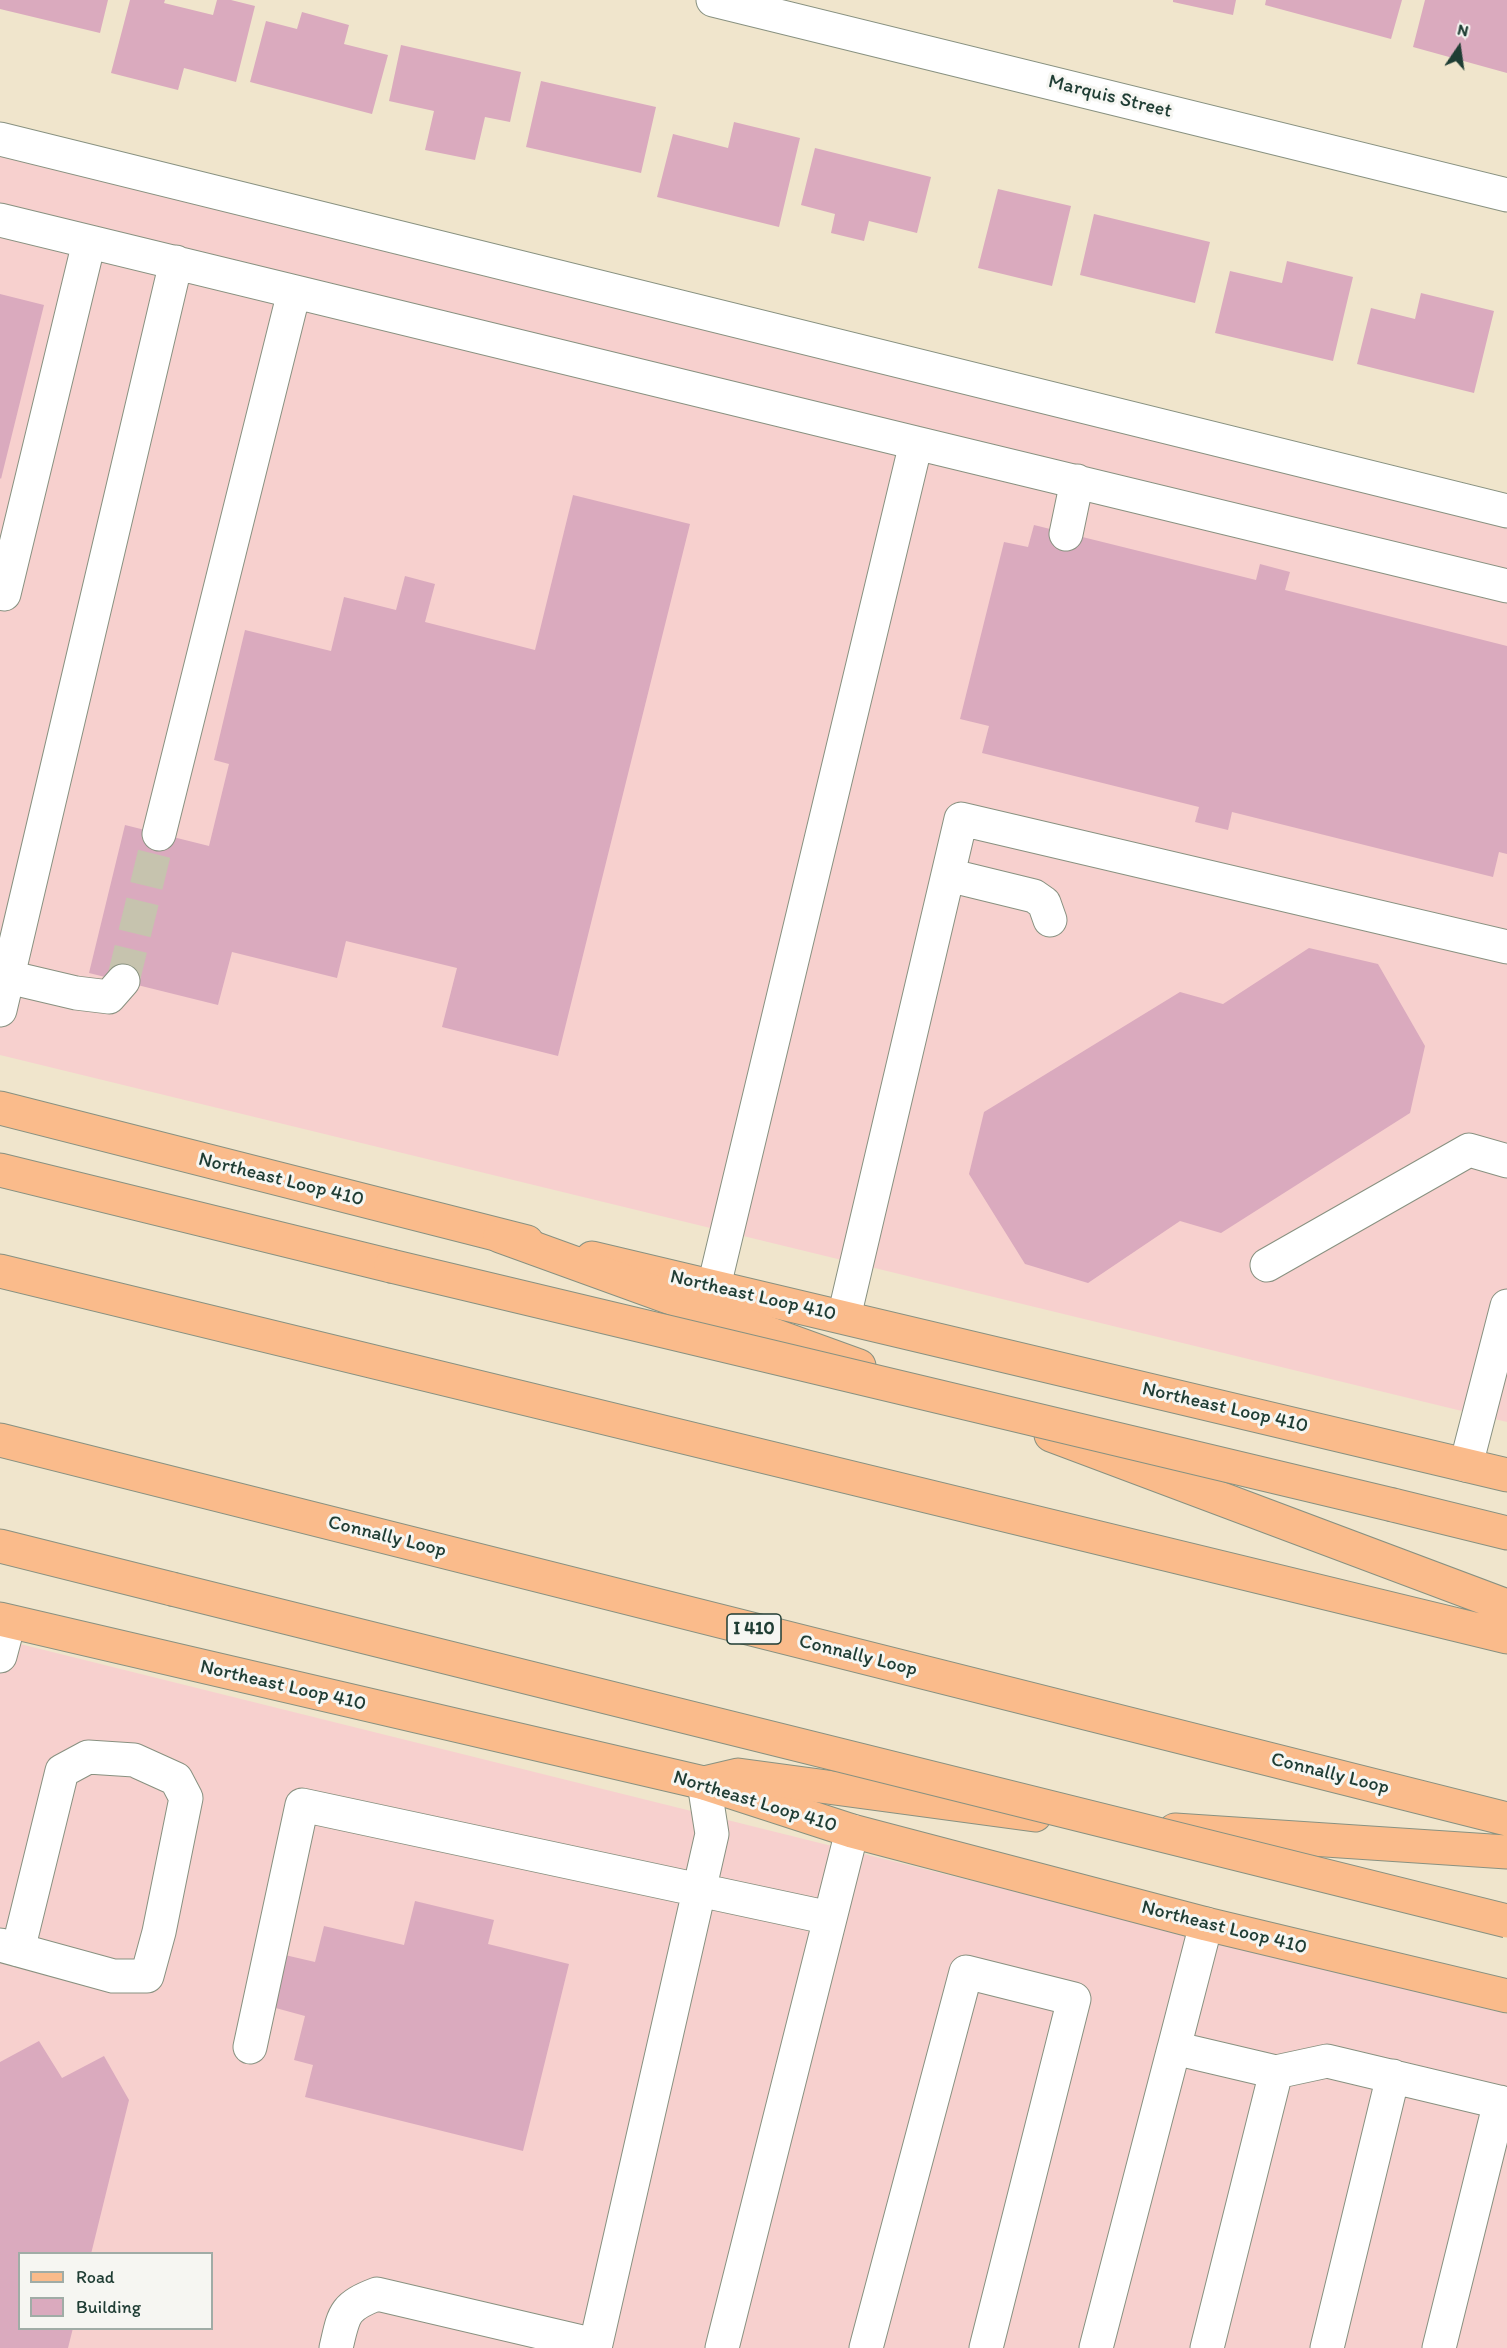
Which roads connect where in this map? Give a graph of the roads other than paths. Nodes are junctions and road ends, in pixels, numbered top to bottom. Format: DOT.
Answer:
graph roads {
  1 [pos="713,0"];
  2 [pos="0,139"];
  3 [pos="1507,195"];
  4 [pos="0,220"];
  5 [pos="88,242"];
  6 [pos="176,262"];
  7 [pos="294,292"];
  8 [pos="915,443"];
  9 [pos="1077,481"];
  10 [pos="1507,511"];
  11 [pos="1066,534"];
  12 [pos="1507,586"];
  13 [pos="1,600"];
  14 [pos="159,834"];
  15 [pos="948,875"];
  16 [pos="1050,920"];
  17 [pos="1507,947"];
  18 [pos="8,977"];
  19 [pos="123,981"];
  20 [pos="0,1010"];
  21 [pos="0,1108"];
  22 [pos="1507,1161"];
  23 [pos="0,1170"];
  24 [pos="500,1236"];
  25 [pos="1267,1265"];
  26 [pos="0,1271"];
  27 [pos="714,1286"];
  28 [pos="1507,1306"];
  29 [pos="844,1317"];
  30 [pos="0,1440"];
  31 [pos="1466,1465"];
  32 [pos="1507,1475"];
  33 [pos="1507,1533"];
  34 [pos="0,1546"];
  35 [pos="1507,1606"];
  36 [pos="5,1620"];
  37 [pos="1507,1636"];
  38 [pos="0,1656"];
  39 [pos="704,1784"];
  40 [pos="1507,1819"];
  41 [pos="852,1831"];
  42 [pos="1507,1852"];
  43 [pos="699,1892"];
  44 [pos="830,1918"];
  45 [pos="1507,1921"];
  46 [pos="1206,1924"];
  47 [pos="9,1948"];
  48 [pos="1507,1996"];
  49 [pos="250,2047"];
  50 [pos="1174,2048"];
  51 [pos="1276,2072"];
  52 [pos="1393,2076"];
  53 [pos="1503,2103"];
  54 [pos="595,2346"];
  55 [pos="336,2348"];
  56 [pos="722,2348"];
  57 [pos="866,2348"];
  58 [pos="986,2348"];
  59 [pos="1096,2348"];
  60 [pos="1207,2348"];
  61 [pos="1327,2348"];
  62 [pos="1439,2348"];
  1 -- 3 [label="street, Marquis Street"];
  2 -- 10 [label="street"];
  4 -- 5 [label="street"];
  5 -- 6 [label="street"];
  5 -- 13 [label="street"];
  6 -- 7 [label="street"];
  6 -- 18 [label="street"];
  7 -- 8 [label="street"];
  7 -- 14 [label="street"];
  8 -- 9 [label="street"];
  8 -- 27 [label="street"];
  9 -- 11 [label="street"];
  9 -- 12 [label="street"];
  15 -- 16 [label="street"];
  15 -- 17 [label="street"];
  15 -- 29 [label="street"];
  18 -- 19 [label="street"];
  18 -- 20 [label="street"];
  21 -- 24 [label="main road, Northeast Loop 410"];
  22 -- 25 [label="street"];
  23 -- 33 [label="main road, bridge"];
  24 -- 27 [label="main road, Northeast Loop 410"];
  24 -- 35 [label="main road"];
  26 -- 37 [label="main road"];
  27 -- 29 [label="main road, Northeast Loop 410"];
  28 -- 31 [label="street"];
  29 -- 31 [label="main road, Northeast Loop 410"];
  30 -- 40 [label="main road, Connally Loop / I 410"];
  31 -- 32 [label="main road, Northeast Loop 410"];
  34 -- 45 [label="main road, bridge"];
  36 -- 38 [label="street"];
  36 -- 39 [label="main road, Northeast Loop 410"];
  39 -- 41 [label="main road, Northeast Loop 410"];
  39 -- 42 [label="main road"];
  39 -- 43 [label="street"];
  41 -- 44 [label="street"];
  41 -- 46 [label="main road, Northeast Loop 410"];
  43 -- 44 [label="street"];
  43 -- 49 [label="street"];
  43 -- 54 [label="street"];
  44 -- 56 [label="street"];
  46 -- 48 [label="main road, Northeast Loop 410"];
  46 -- 50 [label="street"];
  47 -- 47 [label="street"];
  50 -- 51 [label="street"];
  50 -- 59 [label="street"];
  51 -- 52 [label="street"];
  51 -- 60 [label="street"];
  52 -- 53 [label="street"];
  52 -- 61 [label="street"];
  53 -- 62 [label="street"];
  54 -- 55 [label="street"];
  57 -- 58 [label="street"];
}
